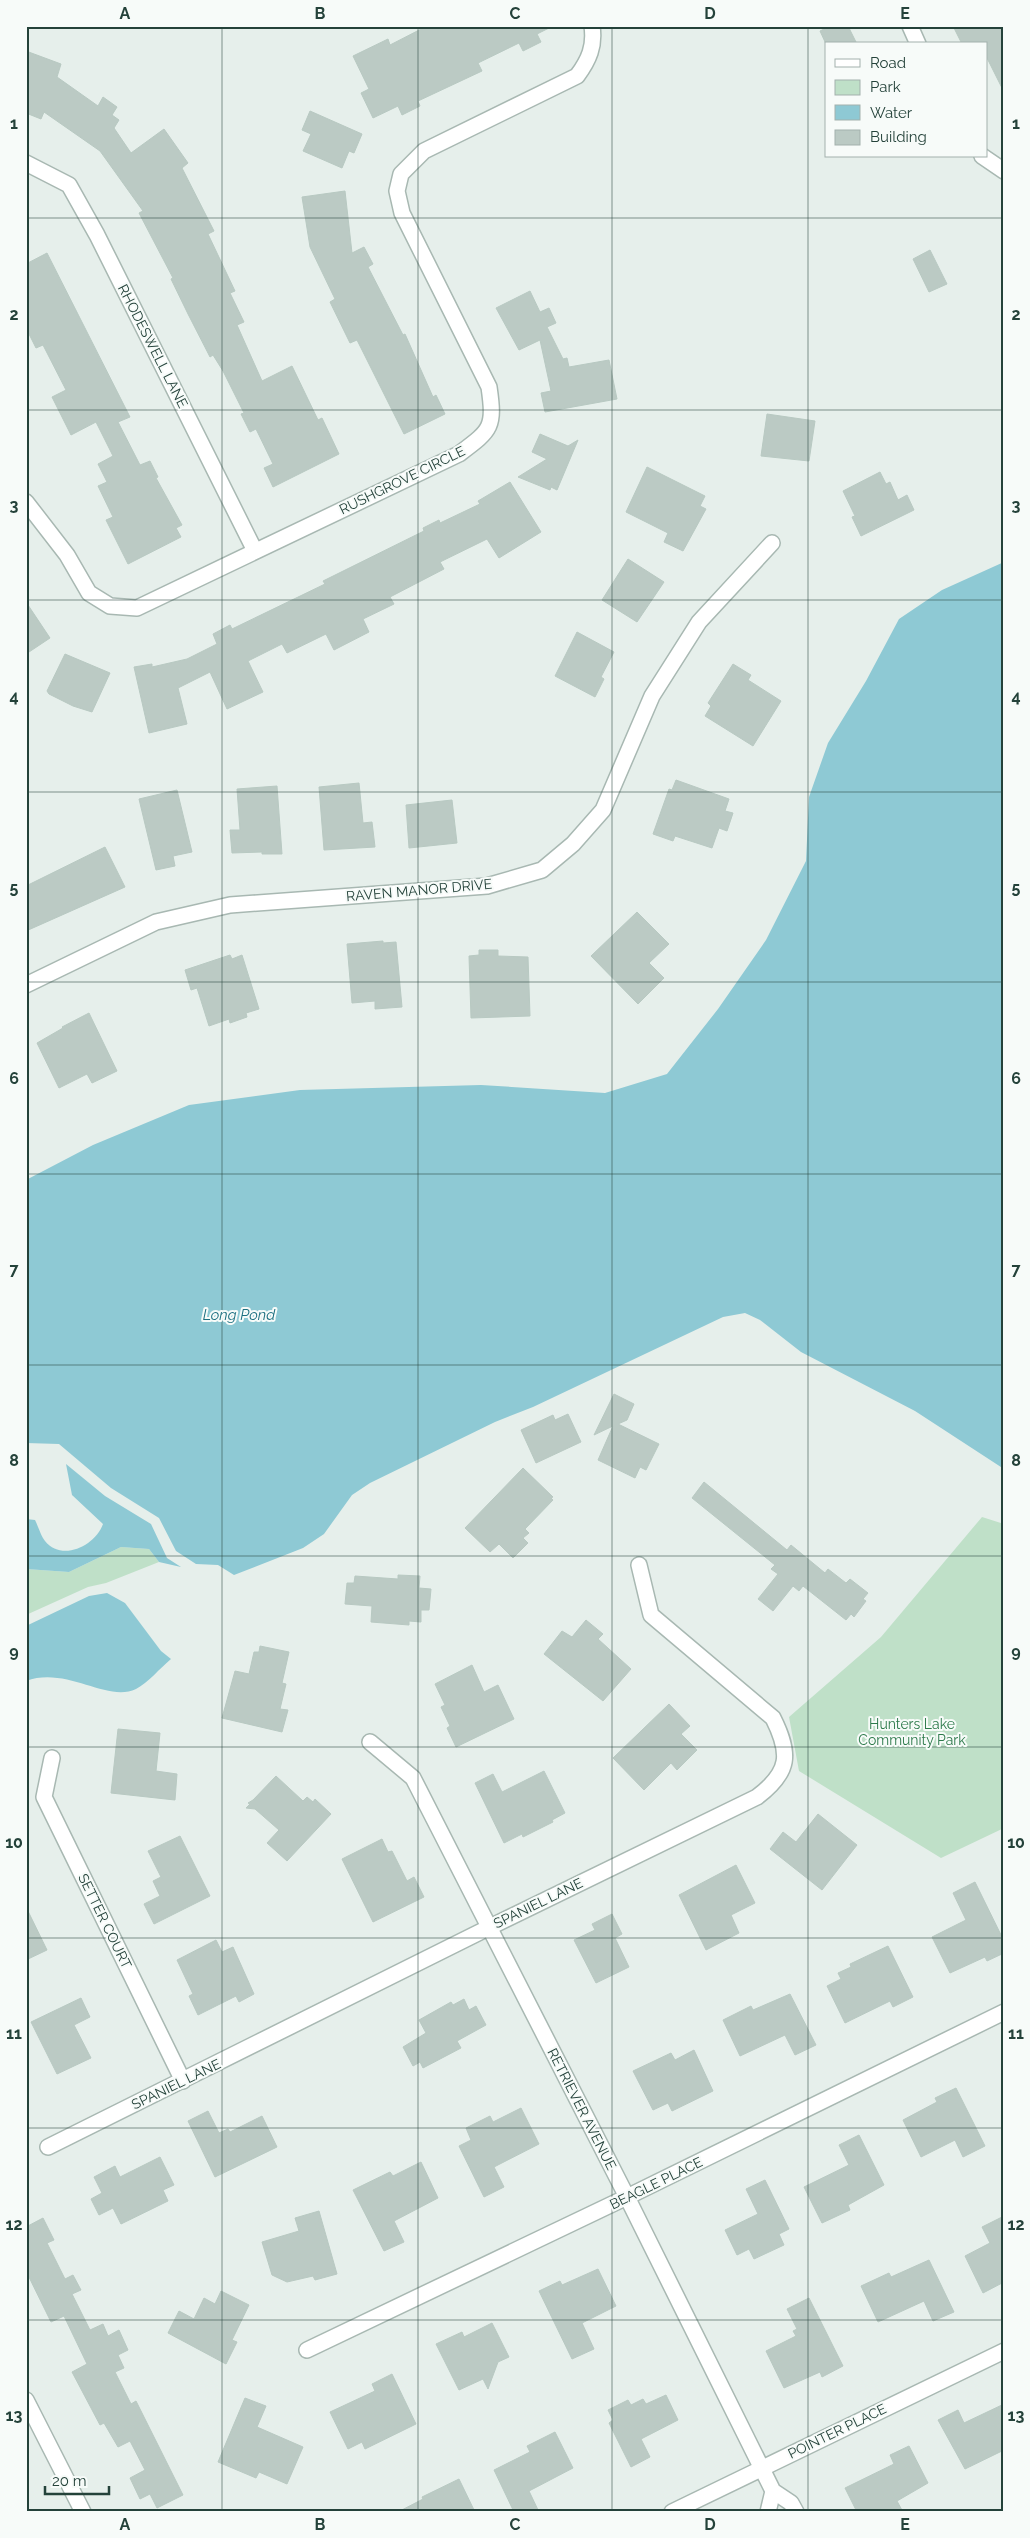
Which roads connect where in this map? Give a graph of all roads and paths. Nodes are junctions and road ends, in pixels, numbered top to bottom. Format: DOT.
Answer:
graph roads {
  1 [pos="592,26"];
  2 [pos="910,26"];
  3 [pos="917,42"];
  4 [pos="983,158"];
  5 [pos="26,163"];
  6 [pos="1004,171"];
  7 [pos="26,502"];
  8 [pos="772,543"];
  9 [pos="256,551"];
  10 [pos="26,986"];
  11 [pos="639,1564"];
  12 [pos="370,1742"];
  13 [pos="52,1758"];
  14 [pos="490,1927"];
  15 [pos="1004,2012"];
  16 [pos="183,2081"];
  17 [pos="48,2148"];
  18 [pos="627,2197"];
  19 [pos="307,2350"];
  20 [pos="1004,2351"];
  21 [pos="26,2400"];
  22 [pos="761,2468"];
  23 [pos="773,2491"];
  24 [pos="84,2512"];
  25 [pos="672,2512"];
  26 [pos="768,2512"];
  27 [pos="796,2512"];
  1 -- 9 [label="street, RUSHGROVE CIRCLE"];
  2 -- 3 [label="street"];
  4 -- 6 [label="street"];
  5 -- 9 [label="street, RHODESWELL LANE"];
  7 -- 9 [label="street, RUSHGROVE CIRCLE"];
  8 -- 10 [label="street, RAVEN MANOR DRIVE"];
  11 -- 14 [label="street, SPANIEL LANE"];
  12 -- 14 [label="street, RETRIEVER AVENUE"];
  13 -- 16 [label="street, SETTER COURT"];
  14 -- 16 [label="street, SPANIEL LANE"];
  14 -- 18 [label="street, RETRIEVER AVENUE"];
  15 -- 18 [label="street, BEAGLE PLACE"];
  16 -- 17 [label="street, SPANIEL LANE"];
  18 -- 19 [label="street, BEAGLE PLACE"];
  18 -- 22 [label="street, RETRIEVER AVENUE"];
  20 -- 22 [label="street, POINTER PLACE"];
  21 -- 24 [label="street"];
  22 -- 23 [label="street, RETRIEVER AVENUE"];
  22 -- 25 [label="street, POINTER PLACE"];
  23 -- 26 [label="street"];
  23 -- 27 [label="street, RETRIEVER AVENUE"];
}
